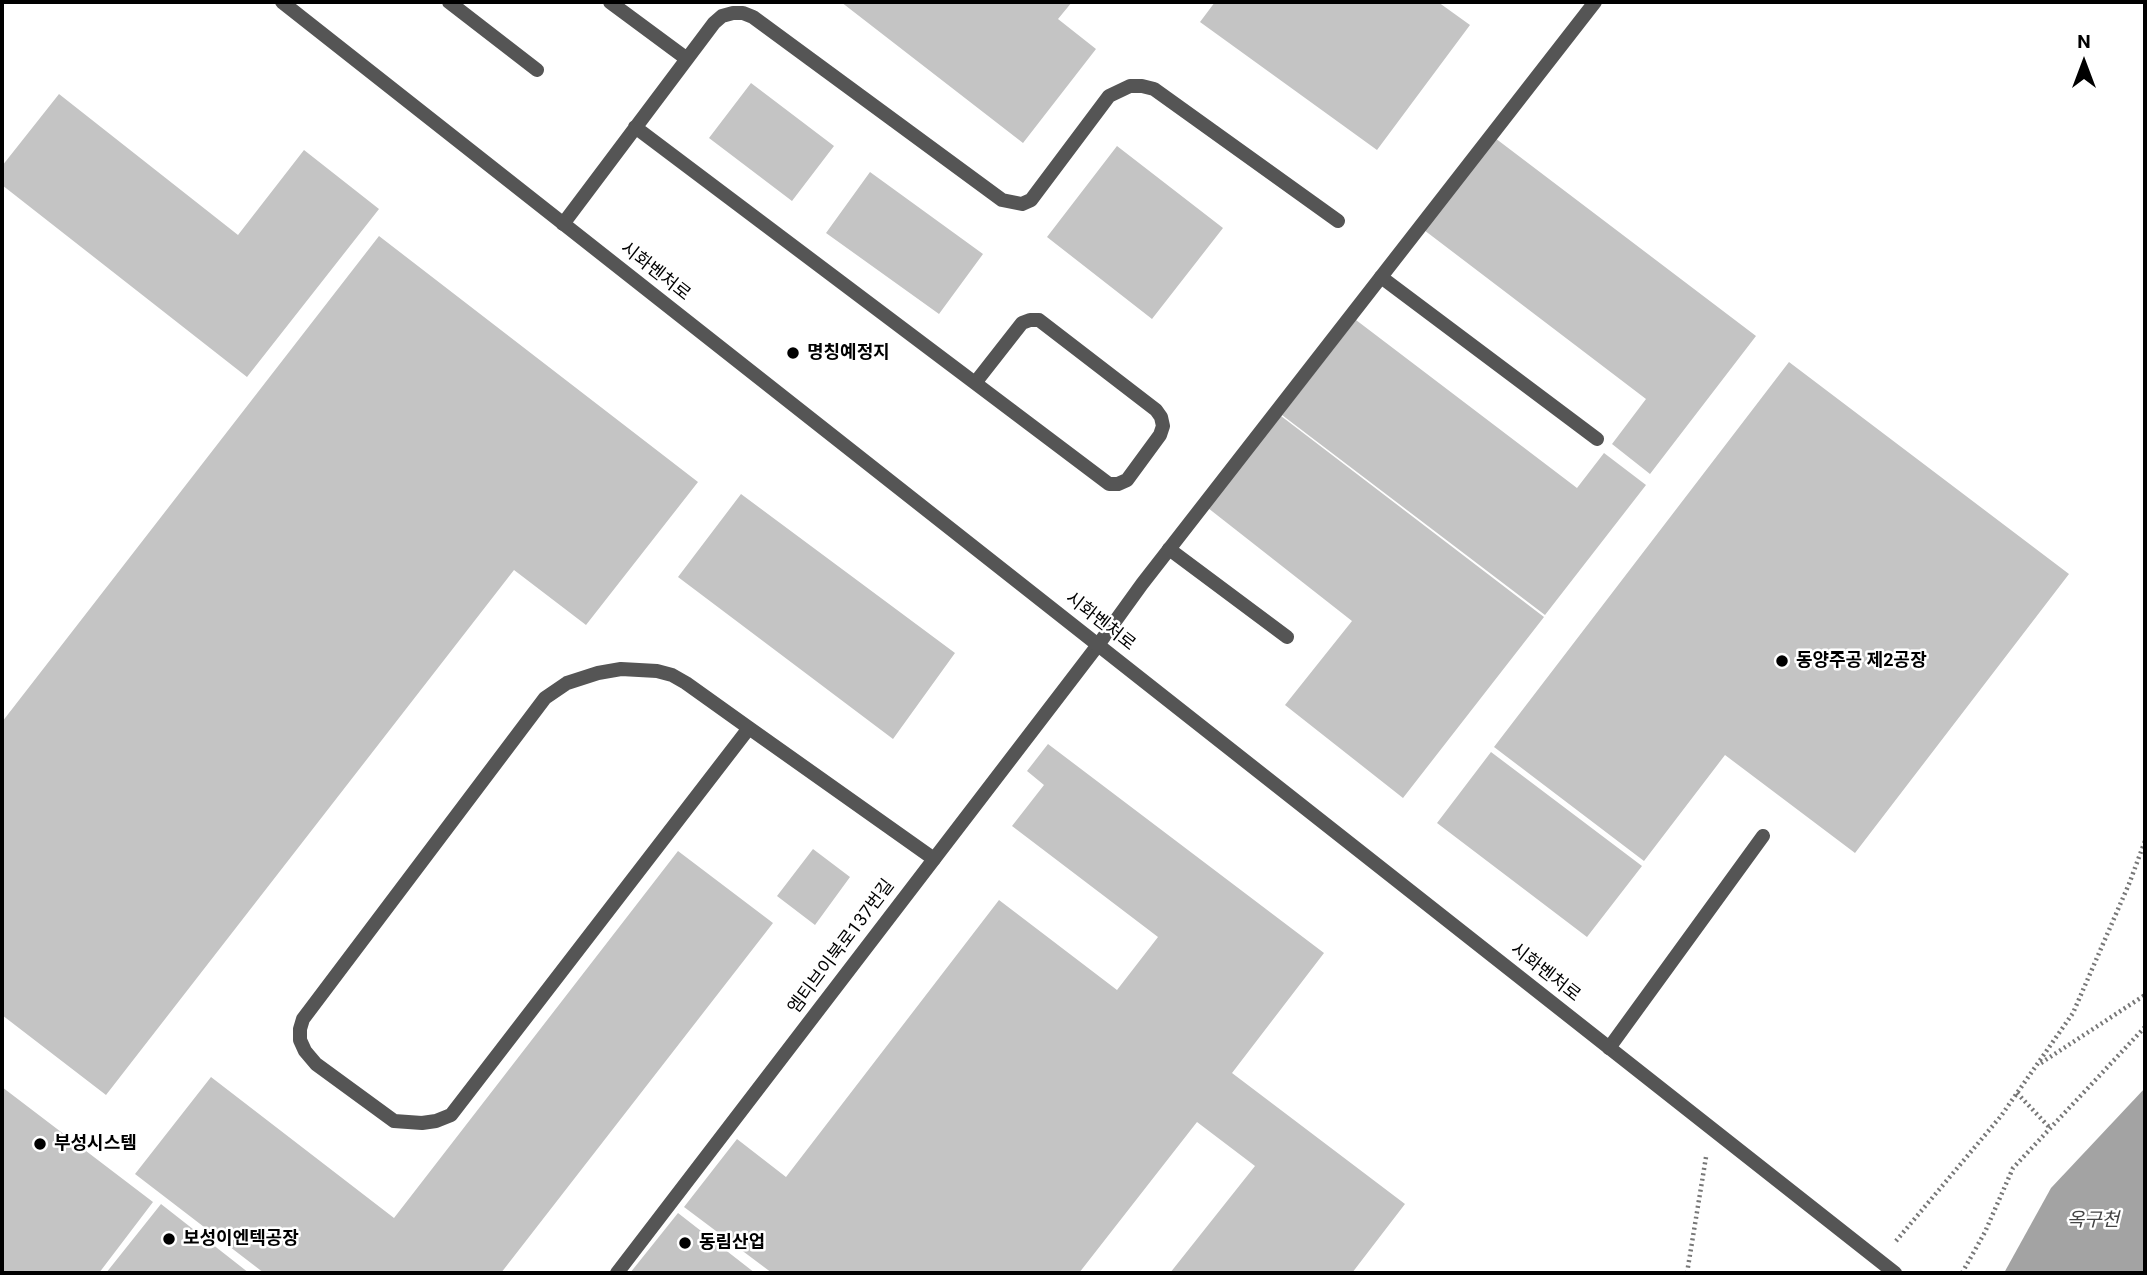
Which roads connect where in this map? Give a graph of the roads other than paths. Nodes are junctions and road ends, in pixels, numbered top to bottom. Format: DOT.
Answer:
graph roads {
  1 [pos="282,2"];
  2 [pos="449,2"];
  3 [pos="610,2"];
  4 [pos="1595,2"];
  5 [pos="687,59"];
  6 [pos="537,70"];
  7 [pos="635,127"];
  8 [pos="1338,221"];
  9 [pos="563,224"];
  10 [pos="1381,277"];
  11 [pos="975,383"];
  12 [pos="1597,439"];
  13 [pos="1169,549"];
  14 [pos="1287,637"];
  15 [pos="1098,645"];
  16 [pos="749,728"];
  17 [pos="1763,835"];
  18 [pos="934,859"];
  19 [pos="1609,1048"];
  20 [pos="617,1273"];
  21 [pos="1895,1273"];
  1 -- 9 [label="street, 시화벤처로"];
  2 -- 6 [label="street"];
  3 -- 5 [label="street"];
  4 -- 10 [label="street, 엠티브이북로137번길"];
  5 -- 7 [label="street"];
  5 -- 8 [label="street"];
  7 -- 9 [label="street"];
  7 -- 11 [label="street"];
  9 -- 15 [label="street, 시화벤처로"];
  10 -- 12 [label="street"];
  10 -- 13 [label="street, 엠티브이북로137번길"];
  11 -- 11 [label="street"];
  13 -- 14 [label="street"];
  13 -- 15 [label="street, 엠티브이북로137번길"];
  15 -- 18 [label="street, 엠티브이북로137번길"];
  15 -- 19 [label="street, 시화벤처로"];
  16 -- 16 [label="street"];
  16 -- 18 [label="street"];
  17 -- 19 [label="street"];
  18 -- 20 [label="street, 엠티브이북로137번길"];
  19 -- 21 [label="street, 시화벤처로"];
}
